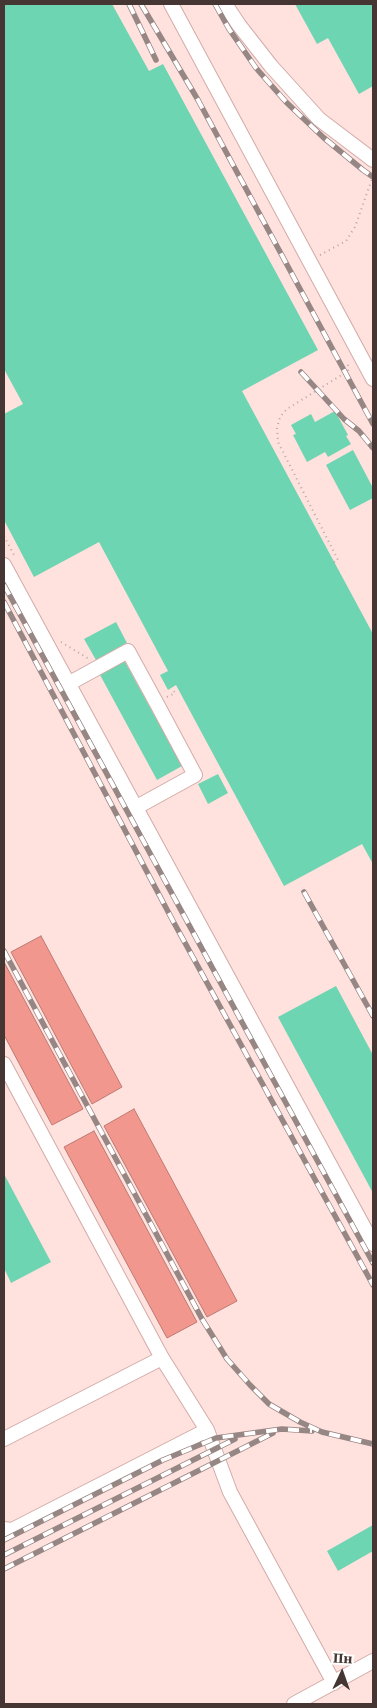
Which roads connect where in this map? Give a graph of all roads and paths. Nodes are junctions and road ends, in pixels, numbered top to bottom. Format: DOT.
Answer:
graph roads {
  1 [pos="171,4"];
  2 [pos="225,4"];
  3 [pos="373,160"];
  4 [pos="373,176"];
  5 [pos="327,251"];
  6 [pos="349,366"];
  7 [pos="373,378"];
  8 [pos="334,562"];
  9 [pos="4,565"];
  10 [pos="61,642"];
  11 [pos="101,666"];
  12 [pos="68,684"];
  13 [pos="172,688"];
  14 [pos="175,693"];
  15 [pos="135,808"];
  16 [pos="4,1064"];
  17 [pos="373,1244"];
  18 [pos="162,1358"];
  19 [pos="207,1430"];
  20 [pos="4,1439"];
  21 [pos="4,1529"];
  22 [pos="373,1661"];
  23 [pos="334,1682"];
  24 [pos="294,1704"];
  1 -- 7 [label="lane"];
  2 -- 3 [label="lane"];
  4 -- 5 [label="path"];
  6 -- 8 [label="path"];
  9 -- 12 [label="lane"];
  10 -- 11 [label="path"];
  11 -- 12 [label="lane"];
  11 -- 15 [label="lane"];
  12 -- 15 [label="lane"];
  13 -- 14 [label="path"];
  15 -- 17 [label="lane"];
  16 -- 18 [label="lane"];
  18 -- 19 [label="lane"];
  18 -- 20 [label="lane"];
  19 -- 21 [label="lane"];
  19 -- 23 [label="lane"];
  22 -- 23 [label="lane"];
  23 -- 24 [label="lane"];
}
